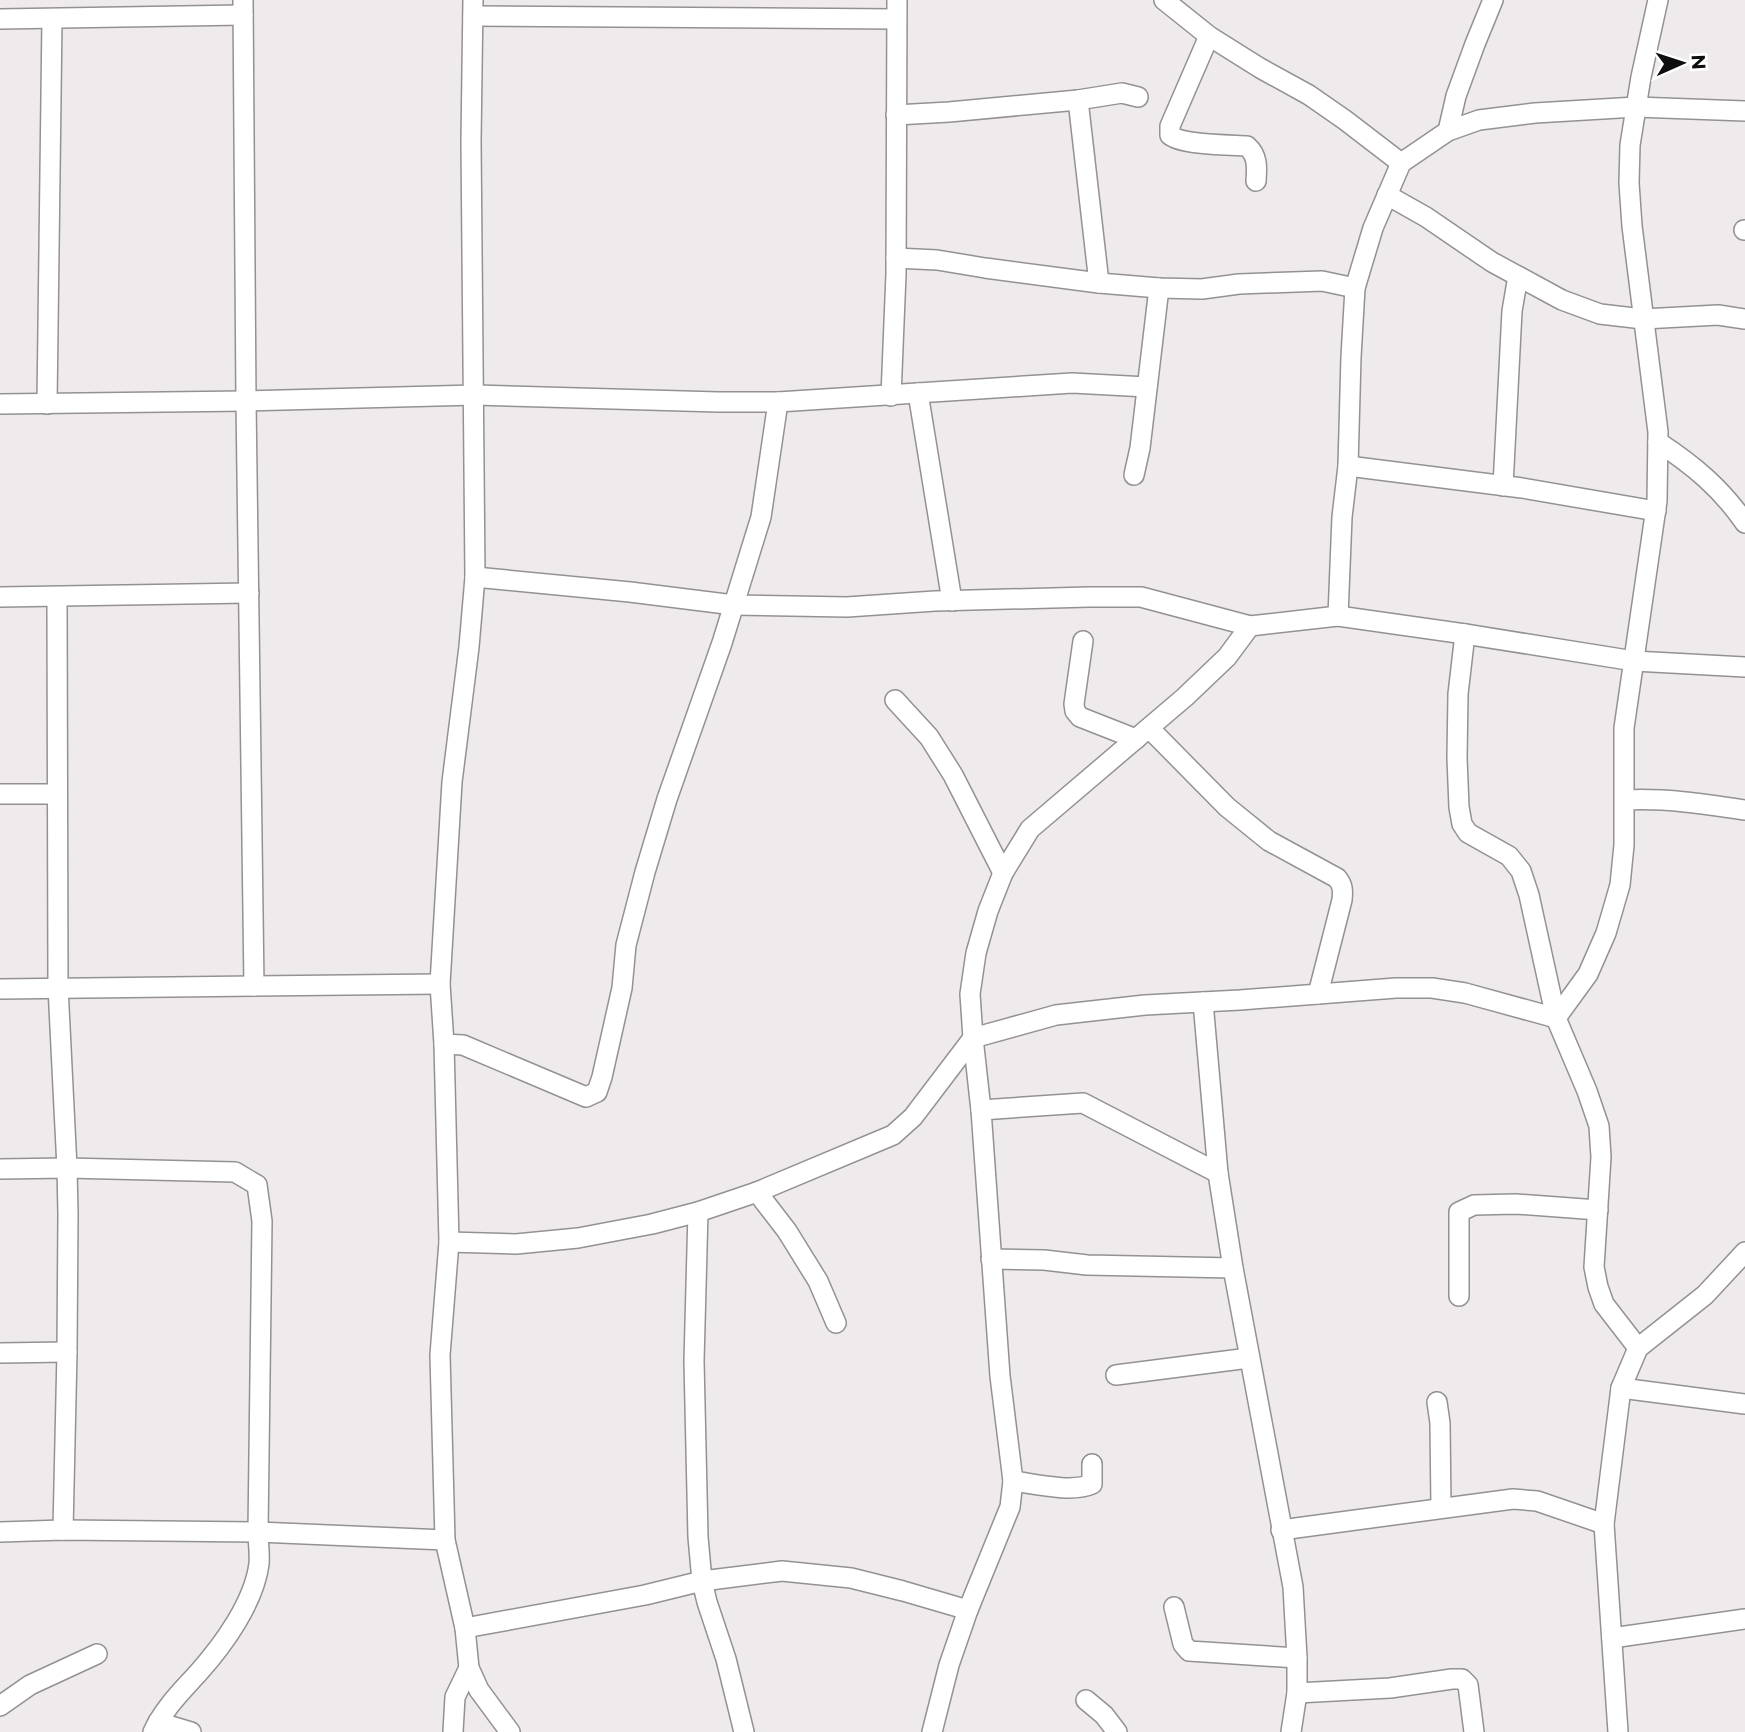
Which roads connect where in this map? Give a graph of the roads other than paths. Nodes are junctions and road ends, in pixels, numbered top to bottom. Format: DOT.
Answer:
graph roads {
  1 [pos="1164,0"];
  2 [pos="1493,0"];
  3 [pos="1658,0"];
  4 [pos="243,8"];
  5 [pos="473,8"];
  6 [pos="897,9"];
  7 [pos="0,19"];
  8 [pos="52,19"];
  9 [pos="1209,36"];
  10 [pos="1138,97"];
  11 [pos="1078,100"];
  12 [pos="1636,107"];
  13 [pos="1745,111"];
  14 [pos="896,115"];
  15 [pos="1448,131"];
  16 [pos="1401,163"];
  17 [pos="1256,181"];
  18 [pos="1387,195"];
  19 [pos="896,258"];
  20 [pos="1518,276"];
  21 [pos="1099,283"];
  22 [pos="1159,288"];
  23 [pos="1355,288"];
  24 [pos="1643,319"];
  25 [pos="1745,319"];
  26 [pos="1147,387"];
  27 [pos="918,393"];
  28 [pos="475,394"];
  29 [pos="891,396"];
  30 [pos="246,401"];
  31 [pos="778,402"];
  32 [pos="0,404"];
  33 [pos="47,404"];
  34 [pos="1658,442"];
  35 [pos="1348,466"];
  36 [pos="1134,475"];
  37 [pos="1503,486"];
  38 [pos="1656,511"];
  39 [pos="1745,523"];
  40 [pos="475,577"];
  41 [pos="249,593"];
  42 [pos="0,597"];
  43 [pos="57,597"];
  44 [pos="952,601"];
  45 [pos="734,605"];
  46 [pos="1338,616"];
  47 [pos="1250,626"];
  48 [pos="1465,634"];
  49 [pos="1083,641"];
  50 [pos="1634,661"];
  51 [pos="1745,667"];
  52 [pos="895,700"];
  53 [pos="1142,734"];
  54 [pos="0,794"];
  55 [pos="57,794"];
  56 [pos="1625,800"];
  57 [pos="1745,810"];
  58 [pos="1003,873"];
  59 [pos="440,984"];
  60 [pos="254,986"];
  61 [pos="58,988"];
  62 [pos="0,989"];
  63 [pos="1318,994"];
  64 [pos="1203,1002"];
  65 [pos="1556,1018"];
  66 [pos="973,1038"];
  67 [pos="444,1044"];
  68 [pos="981,1110"];
  69 [pos="68,1168"];
  70 [pos="0,1169"];
  71 [pos="1218,1173"];
  72 [pos="757,1192"];
  73 [pos="1598,1210"];
  74 [pos="698,1212"];
  75 [pos="449,1242"];
  76 [pos="1745,1252"];
  77 [pos="992,1259"];
  78 [pos="1233,1268"];
  79 [pos="1459,1296"];
  80 [pos="836,1323"];
  81 [pos="1638,1348"];
  82 [pos="67,1352"];
  83 [pos="0,1353"];
  84 [pos="1249,1358"];
  85 [pos="1116,1375"];
  86 [pos="1621,1388"];
  87 [pos="1437,1402"];
  88 [pos="1745,1405"];
  89 [pos="1092,1464"];
  90 [pos="1013,1481"];
  91 [pos="1441,1507"];
  92 [pos="1604,1524"];
  93 [pos="62,1530"];
  94 [pos="1281,1530"];
  95 [pos="0,1532"];
  96 [pos="258,1532"];
  97 [pos="445,1540"];
  98 [pos="702,1581"];
  99 [pos="1174,1607"];
  100 [pos="968,1610"];
  101 [pos="1745,1619"];
  102 [pos="465,1628"];
  103 [pos="1612,1638"];
  104 [pos="97,1654"];
  105 [pos="1297,1658"];
  106 [pos="469,1668"];
  107 [pos="1297,1693"];
  108 [pos="1086,1700"];
  109 [pos="0,1706"];
  110 [pos="155,1727"];
  111 [pos="191,1732"];
  112 [pos="453,1732"];
  113 [pos="510,1732"];
  114 [pos="744,1732"];
  115 [pos="932,1732"];
  116 [pos="1117,1732"];
  117 [pos="1291,1732"];
  118 [pos="1474,1732"];
  119 [pos="1618,1732"];
  1 -- 9 [label="street"];
  2 -- 15 [label="street"];
  3 -- 12 [label="street"];
  4 -- 8 [label="street"];
  4 -- 30 [label="street"];
  5 -- 6 [label="street"];
  5 -- 28 [label="street"];
  6 -- 14 [label="street"];
  7 -- 8 [label="street"];
  8 -- 33 [label="street"];
  9 -- 16 [label="street"];
  9 -- 17 [label="street"];
  10 -- 11 [label="street"];
  11 -- 14 [label="street"];
  11 -- 21 [label="street"];
  12 -- 13 [label="street"];
  12 -- 15 [label="street"];
  12 -- 24 [label="street"];
  14 -- 19 [label="street"];
  15 -- 16 [label="street"];
  16 -- 18 [label="street"];
  18 -- 20 [label="street"];
  18 -- 23 [label="street"];
  19 -- 21 [label="street"];
  19 -- 29 [label="street"];
  20 -- 24 [label="street"];
  20 -- 37 [label="street"];
  21 -- 22 [label="street"];
  22 -- 23 [label="street"];
  22 -- 26 [label="street"];
  23 -- 35 [label="street"];
  24 -- 25 [label="street"];
  24 -- 34 [label="street"];
  26 -- 27 [label="street"];
  26 -- 36 [label="street"];
  27 -- 29 [label="street"];
  27 -- 44 [label="street"];
  28 -- 30 [label="street"];
  28 -- 31 [label="street"];
  28 -- 40 [label="street"];
  29 -- 31 [label="street"];
  30 -- 33 [label="street"];
  30 -- 41 [label="street"];
  31 -- 45 [label="street"];
  32 -- 33 [label="street"];
  34 -- 38 [label="street"];
  34 -- 39 [label="street"];
  35 -- 37 [label="street"];
  35 -- 46 [label="street"];
  37 -- 38 [label="street"];
  38 -- 50 [label="street"];
  40 -- 45 [label="street"];
  40 -- 59 [label="street"];
  41 -- 43 [label="street"];
  41 -- 60 [label="street"];
  42 -- 43 [label="street"];
  43 -- 55 [label="street"];
  44 -- 45 [label="street"];
  44 -- 47 [label="street"];
  45 -- 67 [label="street"];
  46 -- 47 [label="street"];
  46 -- 48 [label="street"];
  47 -- 53 [label="street"];
  48 -- 50 [label="street"];
  48 -- 65 [label="street"];
  49 -- 53 [label="street"];
  50 -- 51 [label="street"];
  50 -- 56 [label="street"];
  52 -- 58 [label="street"];
  53 -- 58 [label="street"];
  53 -- 63 [label="street"];
  54 -- 55 [label="street"];
  55 -- 61 [label="street"];
  56 -- 57 [label="street"];
  56 -- 65 [label="street"];
  58 -- 66 [label="street"];
  59 -- 60 [label="street"];
  59 -- 67 [label="street"];
  60 -- 61 [label="street"];
  61 -- 62 [label="street"];
  61 -- 69 [label="street"];
  63 -- 64 [label="street"];
  63 -- 65 [label="street"];
  64 -- 66 [label="street"];
  64 -- 71 [label="street"];
  65 -- 73 [label="street"];
  66 -- 68 [label="street"];
  66 -- 72 [label="street"];
  67 -- 75 [label="street"];
  68 -- 71 [label="street"];
  68 -- 77 [label="street"];
  69 -- 70 [label="street"];
  69 -- 82 [label="street"];
  69 -- 96 [label="street"];
  71 -- 78 [label="street"];
  72 -- 74 [label="street"];
  72 -- 80 [label="street"];
  73 -- 79 [label="street"];
  73 -- 81 [label="street"];
  74 -- 75 [label="street"];
  74 -- 98 [label="street"];
  75 -- 97 [label="street"];
  76 -- 81 [label="street"];
  77 -- 78 [label="street"];
  77 -- 90 [label="street"];
  78 -- 84 [label="street"];
  81 -- 86 [label="street"];
  82 -- 83 [label="street"];
  82 -- 93 [label="street"];
  84 -- 85 [label="street"];
  84 -- 94 [label="street"];
  86 -- 88 [label="street"];
  86 -- 92 [label="street"];
  87 -- 91 [label="street"];
  89 -- 90 [label="street"];
  90 -- 100 [label="street"];
  91 -- 92 [label="street"];
  91 -- 94 [label="street"];
  92 -- 103 [label="street"];
  93 -- 95 [label="street"];
  93 -- 96 [label="street"];
  94 -- 105 [label="street"];
  96 -- 97 [label="street"];
  96 -- 110 [label="street"];
  97 -- 102 [label="street"];
  98 -- 100 [label="street"];
  98 -- 102 [label="street"];
  98 -- 114 [label="street"];
  99 -- 105 [label="street"];
  100 -- 115 [label="street"];
  101 -- 103 [label="street"];
  102 -- 106 [label="street"];
  103 -- 119 [label="street"];
  104 -- 109 [label="street"];
  105 -- 107 [label="street"];
  106 -- 112 [label="street"];
  106 -- 113 [label="street"];
  107 -- 117 [label="street"];
  107 -- 118 [label="street"];
  108 -- 116 [label="street"];
  110 -- 111 [label="street"];
}
